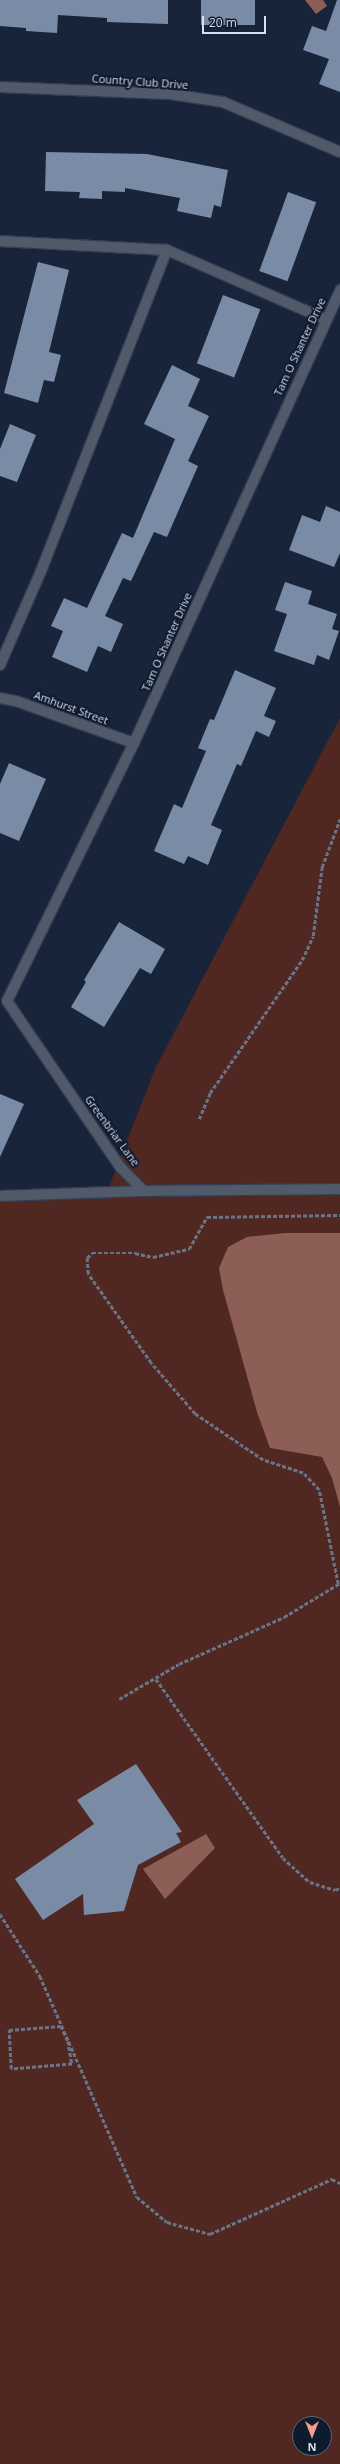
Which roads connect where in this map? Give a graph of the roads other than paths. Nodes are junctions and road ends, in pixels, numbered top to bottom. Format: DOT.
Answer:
graph roads {
  1 [pos="0,87"];
  2 [pos="340,152"];
  3 [pos="0,241"];
  4 [pos="166,250"];
  5 [pos="340,290"];
  6 [pos="325,319"];
  7 [pos="0,665"];
  8 [pos="0,698"];
  9 [pos="134,743"];
  10 [pos="4,1000"];
  11 [pos="340,1189"];
  12 [pos="144,1191"];
  13 [pos="0,1196"];
  1 -- 2 [label="street, Country Club Drive"];
  3 -- 4 [label="street"];
  4 -- 6 [label="street"];
  4 -- 7 [label="street"];
  5 -- 6 [label="street, Tam O Shanter Drive"];
  6 -- 9 [label="street, Tam O Shanter Drive"];
  8 -- 9 [label="street, Amhurst Street"];
  9 -- 10 [label="street, Tam O Shanter Drive"];
  10 -- 12 [label="street, Greenbriar Lane"];
  11 -- 12 [label="street"];
  12 -- 13 [label="street"];
}
